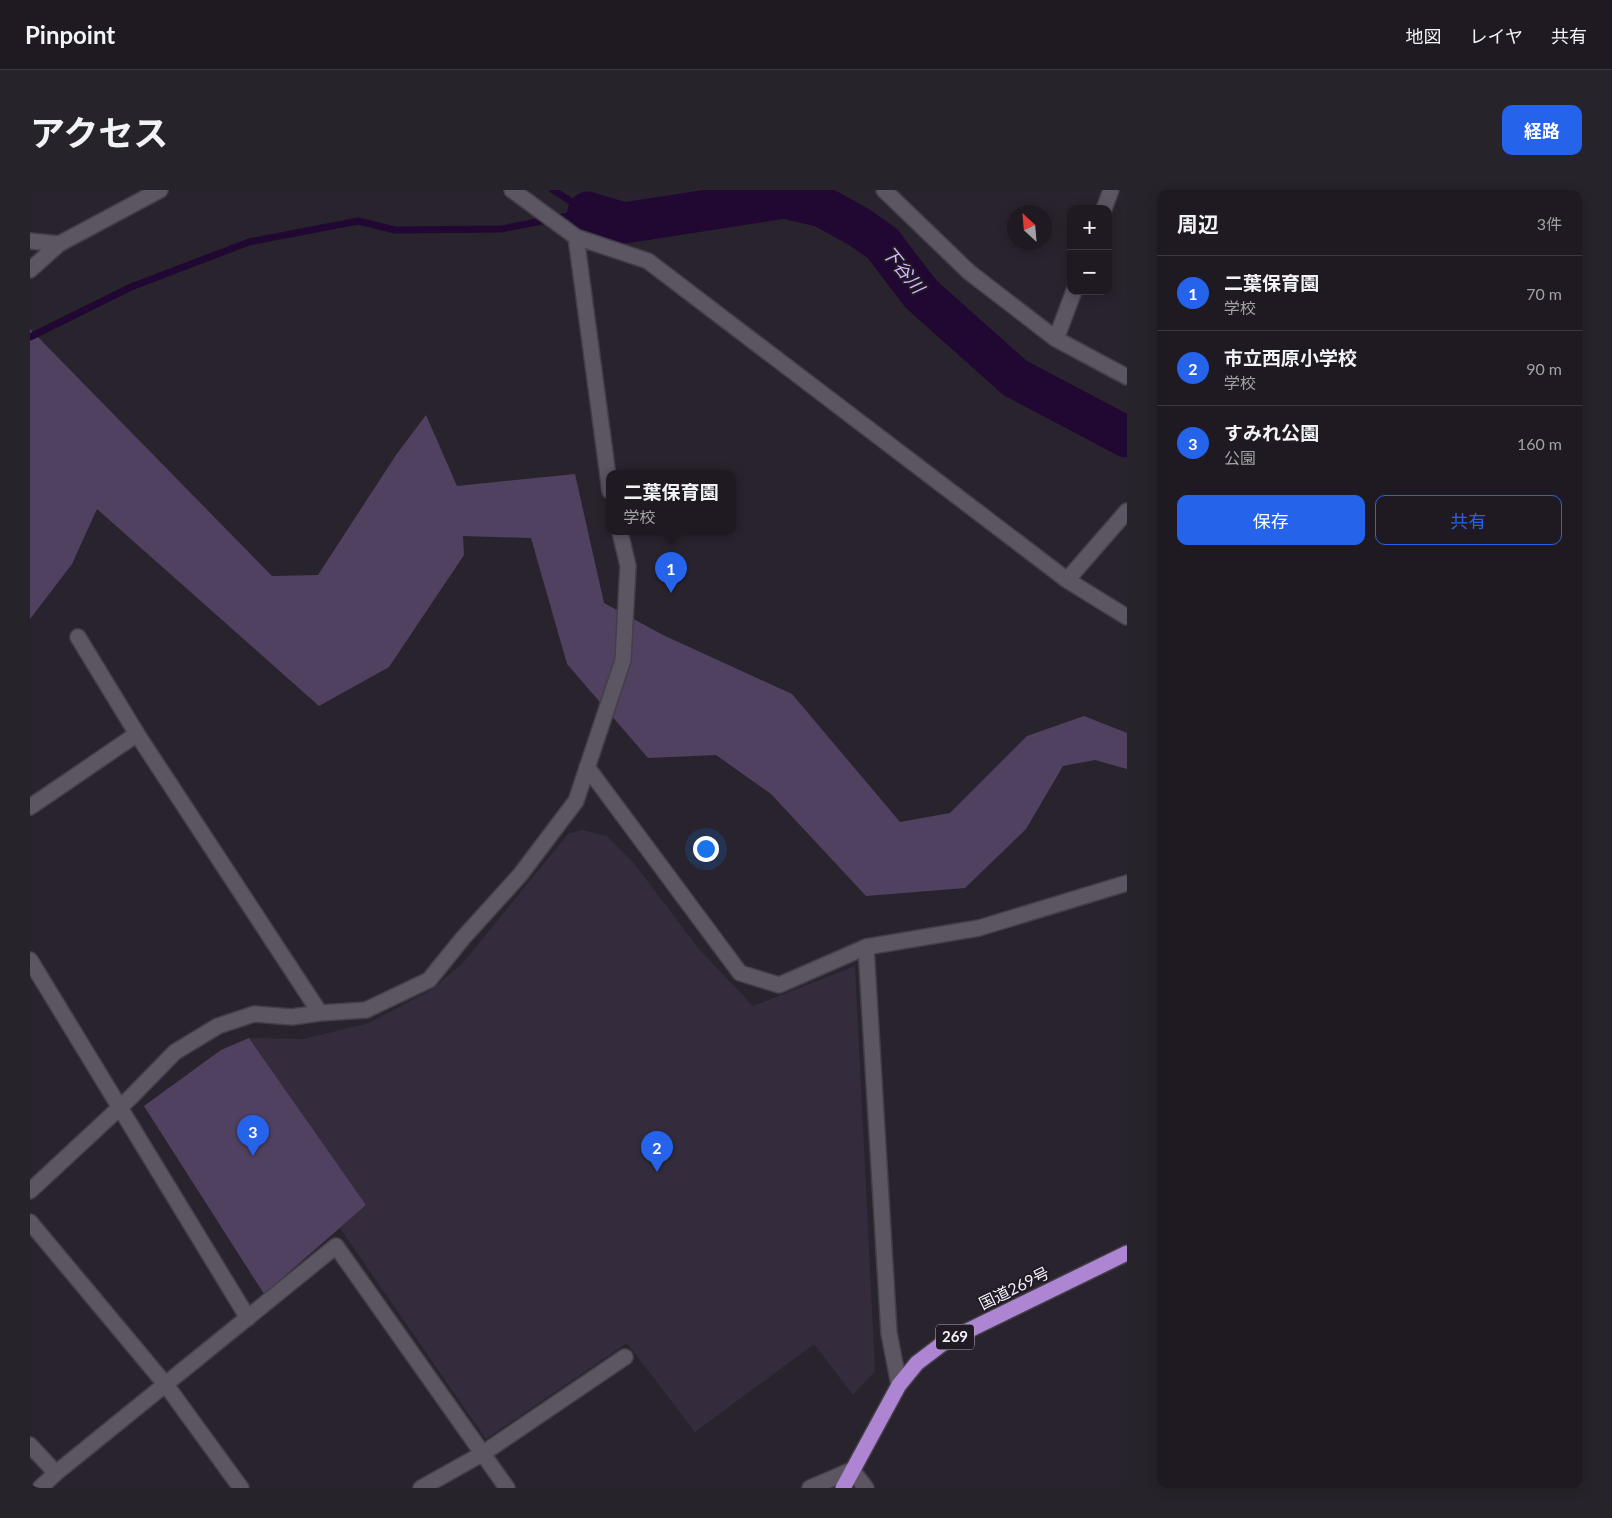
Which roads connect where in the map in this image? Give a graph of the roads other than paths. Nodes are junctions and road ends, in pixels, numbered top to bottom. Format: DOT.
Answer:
graph roads {
  1 [pos="160,190"];
  2 [pos="512,190"];
  3 [pos="884,190"];
  4 [pos="1111,190"];
  5 [pos="1105,205"];
  6 [pos="576,238"];
  7 [pos="30,241"];
  8 [pos="60,244"];
  9 [pos="30,270"];
  10 [pos="1072,295"];
  11 [pos="1056,338"];
  12 [pos="1127,377"];
  13 [pos="607,470"];
  14 [pos="1127,511"];
  15 [pos="621,535"];
  16 [pos="1067,580"];
  17 [pos="1127,617"];
  18 [pos="78,637"];
  19 [pos="137,734"];
  20 [pos="587,767"];
  21 [pos="30,807"];
  22 [pos="1127,882"];
  23 [pos="866,947"];
  24 [pos="30,960"];
  25 [pos="320,1013"];
  26 [pos="120,1108"];
  27 [pos="30,1191"];
  28 [pos="30,1222"];
  29 [pos="1127,1253"];
  30 [pos="248,1318"];
  31 [pos="625,1357"];
  32 [pos="166,1385"];
  33 [pos="898,1385"];
  34 [pos="30,1445"];
  35 [pos="482,1454"];
  36 [pos="852,1470"];
  37 [pos="56,1473"];
  38 [pos="40,1488"];
  39 [pos="241,1488"];
  40 [pos="421,1488"];
  41 [pos="506,1488"];
  42 [pos="810,1488"];
  43 [pos="843,1488"];
  44 [pos="866,1488"];
  1 -- 8 [label="street"];
  2 -- 6 [label="street"];
  3 -- 11 [label="street"];
  4 -- 5 [label="street"];
  6 -- 13 [label="street"];
  6 -- 16 [label="street"];
  7 -- 8 [label="street"];
  8 -- 9 [label="street"];
  10 -- 11 [label="street"];
  11 -- 12 [label="street"];
  14 -- 16 [label="street"];
  15 -- 20 [label="street"];
  16 -- 17 [label="street"];
  18 -- 19 [label="street"];
  19 -- 21 [label="street"];
  19 -- 25 [label="street"];
  20 -- 23 [label="street"];
  20 -- 25 [label="street"];
  22 -- 23 [label="street"];
  23 -- 33 [label="street"];
  24 -- 26 [label="street"];
  25 -- 26 [label="street"];
  26 -- 27 [label="street"];
  26 -- 30 [label="street"];
  28 -- 32 [label="street"];
  29 -- 33 [label="highway, 国道269号 / 269"];
  30 -- 32 [label="street"];
  30 -- 35 [label="street"];
  31 -- 35 [label="street"];
  32 -- 37 [label="street"];
  32 -- 39 [label="street"];
  33 -- 36 [label="highway, 国道269号 / 269"];
  34 -- 37 [label="street"];
  35 -- 40 [label="street"];
  35 -- 41 [label="street"];
  36 -- 42 [label="street"];
  36 -- 43 [label="highway, 国道269号 / 269"];
  36 -- 44 [label="street"];
  37 -- 38 [label="street"];
}
